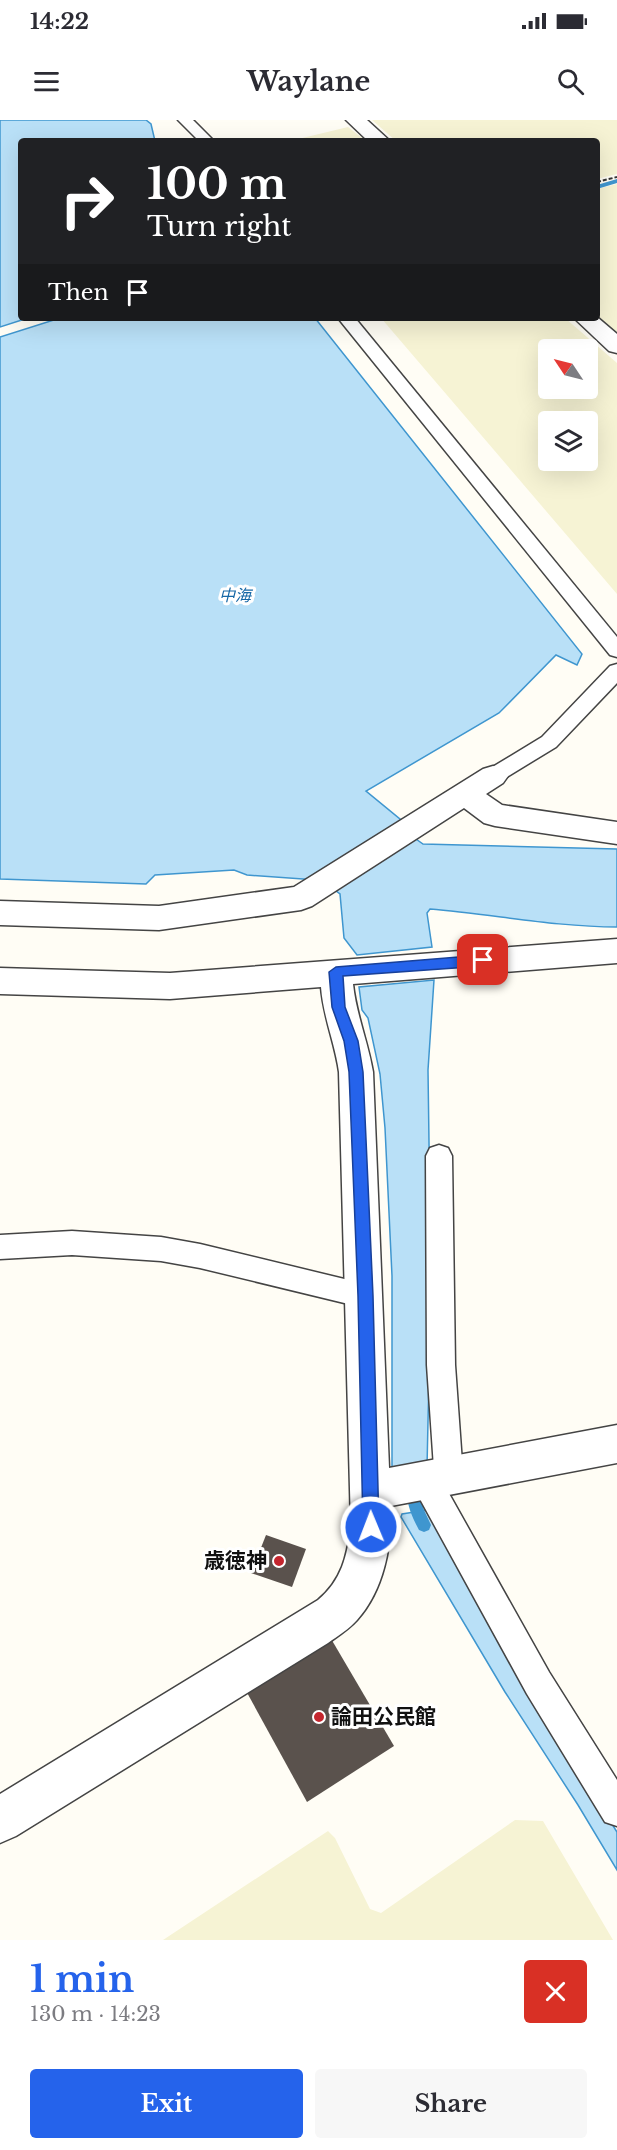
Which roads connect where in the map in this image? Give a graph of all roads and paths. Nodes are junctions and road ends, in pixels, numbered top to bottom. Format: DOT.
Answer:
graph roads {
  1 [pos="185,120"];
  2 [pos="356,120"];
  3 [pos="204,138"];
  4 [pos="377,138"];
  5 [pos="617,177"];
  6 [pos="600,181"];
  7 [pos="348,321"];
  8 [pos="588,321"];
  9 [pos="617,346"];
  10 [pos="617,650"];
  11 [pos="617,671"];
  12 [pos="493,776"];
  13 [pos="464,794"];
  14 [pos="617,832"];
  15 [pos="0,913"];
  16 [pos="617,951"];
  17 [pos="345,971"];
  18 [pos="0,981"];
  19 [pos="439,1156"];
  20 [pos="0,1247"];
  21 [pos="366,1296"];
  22 [pos="617,1444"];
  23 [pos="413,1484"];
  24 [pos="617,1810"];
  25 [pos="0,1820"];
  1 -- 3 [label="lane"];
  2 -- 4 [label="street"];
  5 -- 6 [label="path"];
  7 -- 10 [label="lane"];
  8 -- 9 [label="street"];
  11 -- 12 [label="lane"];
  12 -- 13 [label="street"];
  13 -- 14 [label="street"];
  13 -- 15 [label="street"];
  16 -- 17 [label="street"];
  17 -- 18 [label="street"];
  17 -- 21 [label="street"];
  19 -- 23 [label="lane"];
  20 -- 21 [label="lane"];
  21 -- 23 [label="street"];
  22 -- 23 [label="street"];
  23 -- 24 [label="lane"];
  23 -- 25 [label="street"];
}
